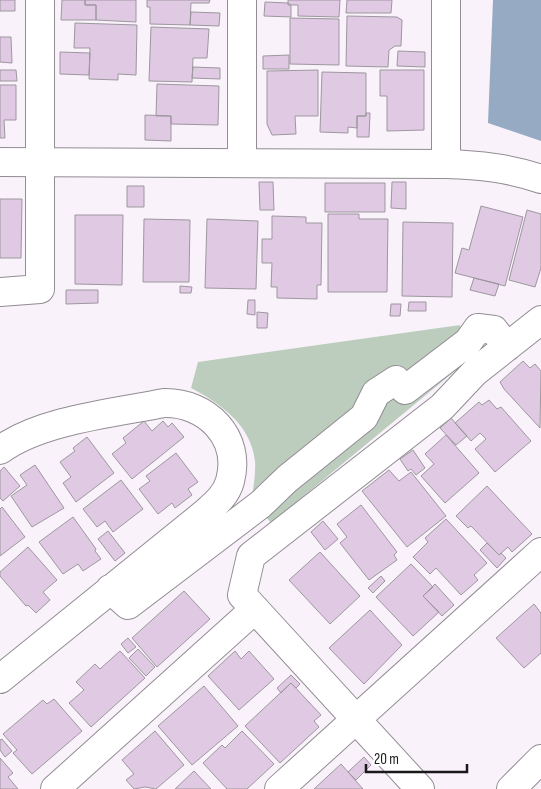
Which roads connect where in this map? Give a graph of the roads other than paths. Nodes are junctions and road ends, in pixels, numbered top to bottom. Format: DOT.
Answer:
graph roads {
  1 [pos="40,0"];
  2 [pos="242,0"];
  3 [pos="446,0"];
  4 [pos="0,162"];
  5 [pos="40,162"];
  6 [pos="242,162"];
  7 [pos="446,164"];
  8 [pos="541,180"];
  9 [pos="0,292"];
  10 [pos="541,320"];
  11 [pos="507,347"];
  12 [pos="0,450"];
  13 [pos="541,552"];
  14 [pos="110,589"];
  15 [pos="255,609"];
  16 [pos="0,679"];
  17 [pos="356,719"];
  18 [pos="541,759"];
  19 [pos="55,789"];
  20 [pos="279,789"];
  21 [pos="420,789"];
  22 [pos="511,789"];
  1 -- 5 [label="street"];
  2 -- 6 [label="street"];
  3 -- 7 [label="street"];
  4 -- 5 [label="street"];
  5 -- 6 [label="street"];
  5 -- 9 [label="street"];
  6 -- 7 [label="street"];
  7 -- 8 [label="street"];
  10 -- 11 [label="street"];
  11 -- 14 [label="street"];
  11 -- 15 [label="street"];
  12 -- 14 [label="street"];
  13 -- 17 [label="street"];
  14 -- 16 [label="street"];
  15 -- 17 [label="street"];
  15 -- 19 [label="street"];
  17 -- 20 [label="street"];
  17 -- 21 [label="street"];
  18 -- 22 [label="street"];
}
